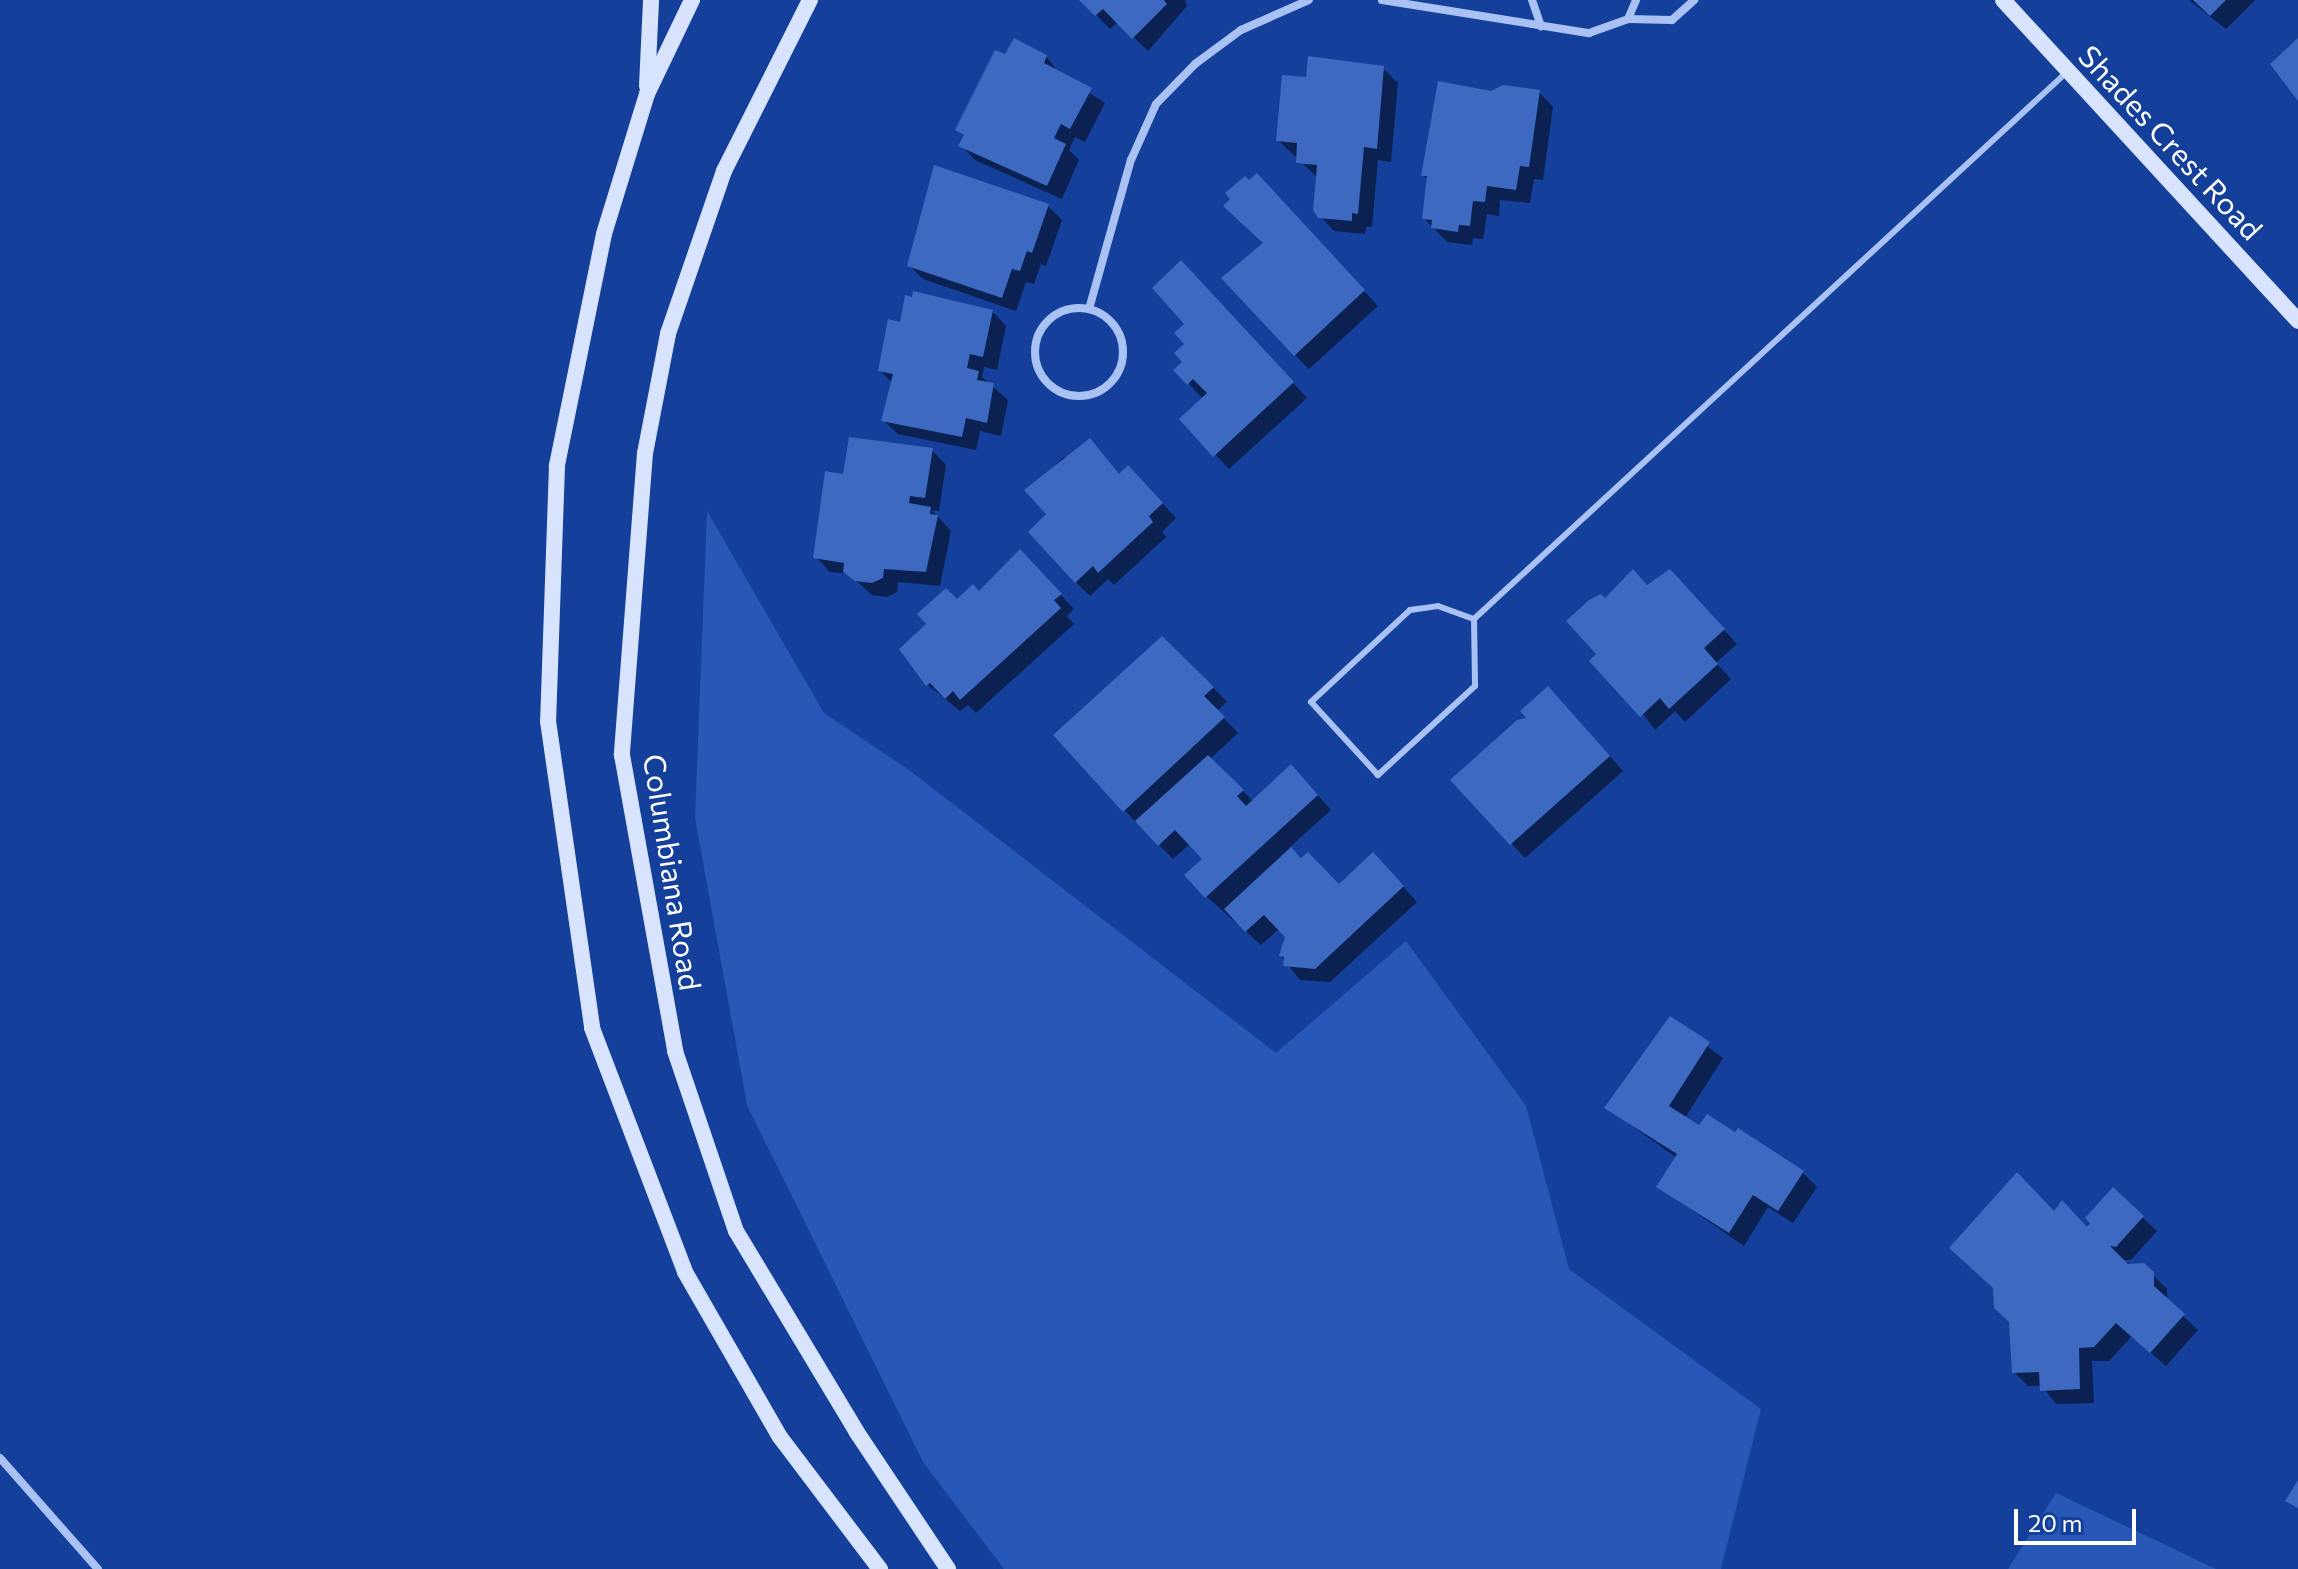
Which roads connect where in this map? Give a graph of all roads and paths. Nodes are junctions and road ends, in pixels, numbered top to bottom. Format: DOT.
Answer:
graph roads {
  1 [pos="651,0"];
  2 [pos="692,0"];
  3 [pos="810,0"];
  4 [pos="1309,0"];
  5 [pos="1382,0"];
  6 [pos="1532,0"];
  7 [pos="1636,0"];
  8 [pos="1694,0"];
  9 [pos="2003,0"];
  10 [pos="1628,19"];
  11 [pos="1541,26"];
  12 [pos="2068,71"];
  13 [pos="647,94"];
  14 [pos="1089,309"];
  15 [pos="2298,321"];
  16 [pos="1474,619"];
  17 [pos="0,1458"];
  18 [pos="98,1569"];
  19 [pos="880,1569"];
  20 [pos="948,1569"];
  1 -- 13 [label="main road"];
  2 -- 13 [label="main road"];
  3 -- 20 [label="main road, Columbiana Road"];
  4 -- 14 [label="street"];
  5 -- 11 [label="street"];
  6 -- 11 [label="street"];
  7 -- 10 [label="street"];
  8 -- 10 [label="street"];
  9 -- 12 [label="main road, Shades Crest Road"];
  10 -- 11 [label="street"];
  12 -- 15 [label="main road, Shades Crest Road"];
  12 -- 16 [label="lane"];
  13 -- 19 [label="main road"];
  14 -- 14 [label="street"];
  16 -- 16 [label="lane"];
  17 -- 18 [label="street"];
}
